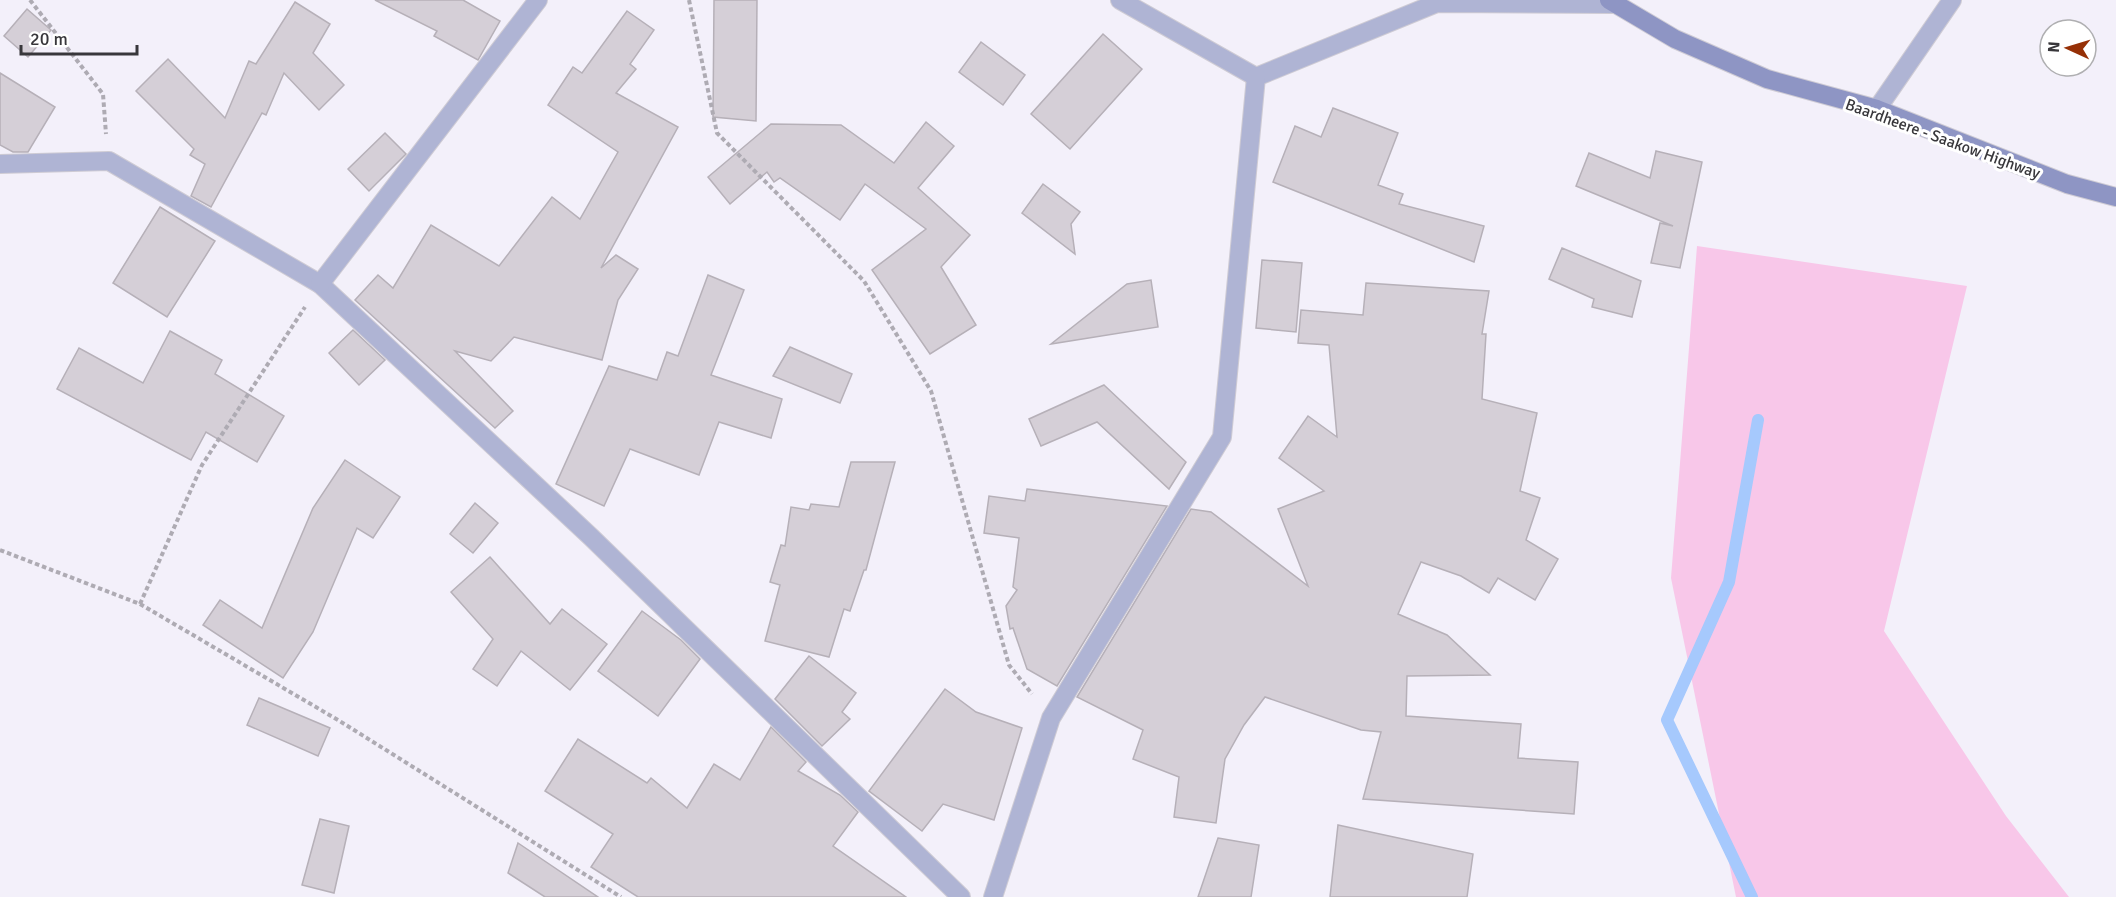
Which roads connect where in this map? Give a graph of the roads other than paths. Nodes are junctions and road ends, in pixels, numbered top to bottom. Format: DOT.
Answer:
graph roads {
  1 [pos="538,0"];
  2 [pos="1120,0"];
  3 [pos="1952,0"];
  4 [pos="1612,1"];
  5 [pos="1256,77"];
  6 [pos="1877,109"];
  7 [pos="0,164"];
  8 [pos="2116,197"];
  9 [pos="320,284"];
  10 [pos="961,897"];
  11 [pos="993,897"];
  1 -- 9 [label="street"];
  2 -- 5 [label="street"];
  3 -- 6 [label="street"];
  4 -- 5 [label="street"];
  4 -- 6 [label="main road, Baardheere - Saakow Highway"];
  5 -- 11 [label="street"];
  6 -- 8 [label="main road, Baardheere - Saakow Highway"];
  7 -- 9 [label="street"];
  9 -- 10 [label="street"];
}
